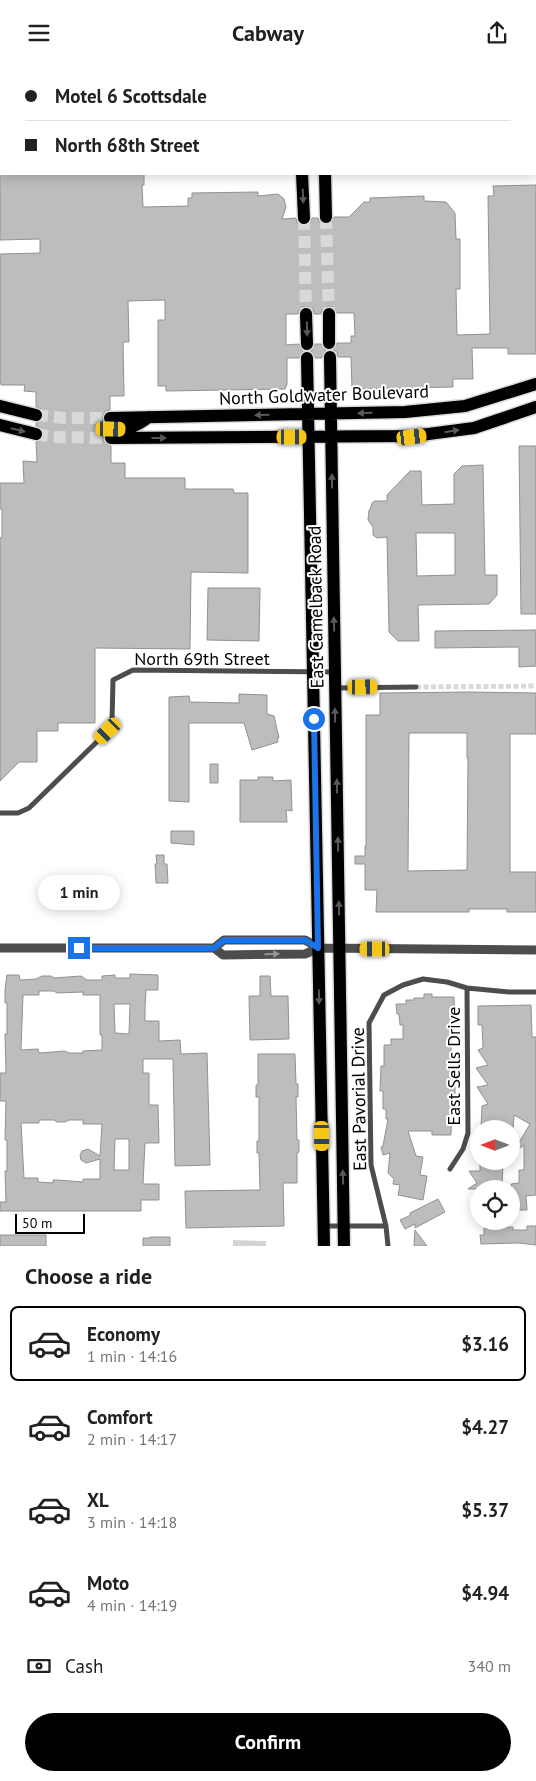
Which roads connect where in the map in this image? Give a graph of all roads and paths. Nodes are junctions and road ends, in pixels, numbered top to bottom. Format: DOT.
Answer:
graph roads {
  1 [pos="302,175"];
  2 [pos="325,175"];
  3 [pos="326,217"];
  4 [pos="304,218"];
  5 [pos="306,313"];
  6 [pos="329,313"];
  7 [pos="329,343"];
  8 [pos="307,344"];
  9 [pos="330,357"];
  10 [pos="307,358"];
  11 [pos="536,384"];
  12 [pos="0,406"];
  13 [pos="536,407"];
  14 [pos="308,414"];
  15 [pos="331,414"];
  16 [pos="36,415"];
  17 [pos="204,417"];
  18 [pos="0,425"];
  19 [pos="36,434"];
  20 [pos="308,437"];
  21 [pos="133,438"];
  22 [pos="332,438"];
  23 [pos="313,673"];
  24 [pos="335,673"];
  25 [pos="416,687"];
  26 [pos="335,688"];
  27 [pos="0,813"];
  28 [pos="0,948"];
  29 [pos="214,948"];
  30 [pos="318,948"];
  31 [pos="340,949"];
  32 [pos="536,950"];
  33 [pos="467,988"];
  34 [pos="536,991"];
  35 [pos="450,1169"];
  36 [pos="324,1226"];
  37 [pos="344,1226"];
  38 [pos="386,1226"];
  39 [pos="324,1246"];
  40 [pos="344,1246"];
  41 [pos="388,1246"];
  1 -- 4 [label="main road, one-way"];
  2 -- 3 [label="main road"];
  5 -- 8 [label="main road, one-way"];
  6 -- 7 [label="main road"];
  9 -- 15 [label="main road, East Camelback Road"];
  10 -- 14 [label="main road, East Camelback Road"];
  11 -- 15 [label="main road, North Goldwater Boulevard, one-way"];
  12 -- 16 [label="main road"];
  22 -- 13 [label="main road, one-way"];
  14 -- 15 [label="main road, North Goldwater Boulevard"];
  14 -- 17 [label="main road, North Goldwater Boulevard, one-way"];
  14 -- 20 [label="main road, East Camelback Road"];
  15 -- 22 [label="main road, East Camelback Road"];
  17 -- 21 [label="main road"];
  17 -- 21 [label="main road, North Goldwater Boulevard"];
  18 -- 19 [label="main road, one-way"];
  21 -- 20 [label="main road, one-way"];
  20 -- 22 [label="main road"];
  20 -- 23 [label="main road, East Camelback Road"];
  24 -- 22 [label="main road, East Camelback Road, one-way"];
  23 -- 24 [label="street, North 69th Street"];
  23 -- 27 [label="street, North 69th Street"];
  23 -- 30 [label="main road, East Camelback Road"];
  24 -- 26 [label="main road, East Camelback Road"];
  25 -- 26 [label="street"];
  31 -- 26 [label="main road, East Camelback Road, one-way"];
  28 -- 29 [label="street"];
  29 -- 30 [label="street, one-way"];
  29 -- 30 [label="street"];
  30 -- 31 [label="street"];
  30 -- 36 [label="main road, East Camelback Road, one-way"];
  31 -- 32 [label="street"];
  37 -- 31 [label="main road, East Camelback Road, one-way"];
  33 -- 34 [label="street"];
  33 -- 35 [label="street, East Sells Drive"];
  33 -- 38 [label="street, East Pavorial Drive"];
  36 -- 37 [label="street"];
  36 -- 39 [label="main road, East Camelback Road"];
  37 -- 38 [label="street"];
  37 -- 40 [label="main road, East Camelback Road"];
  38 -- 41 [label="street, East Pavorial Drive"];
}
